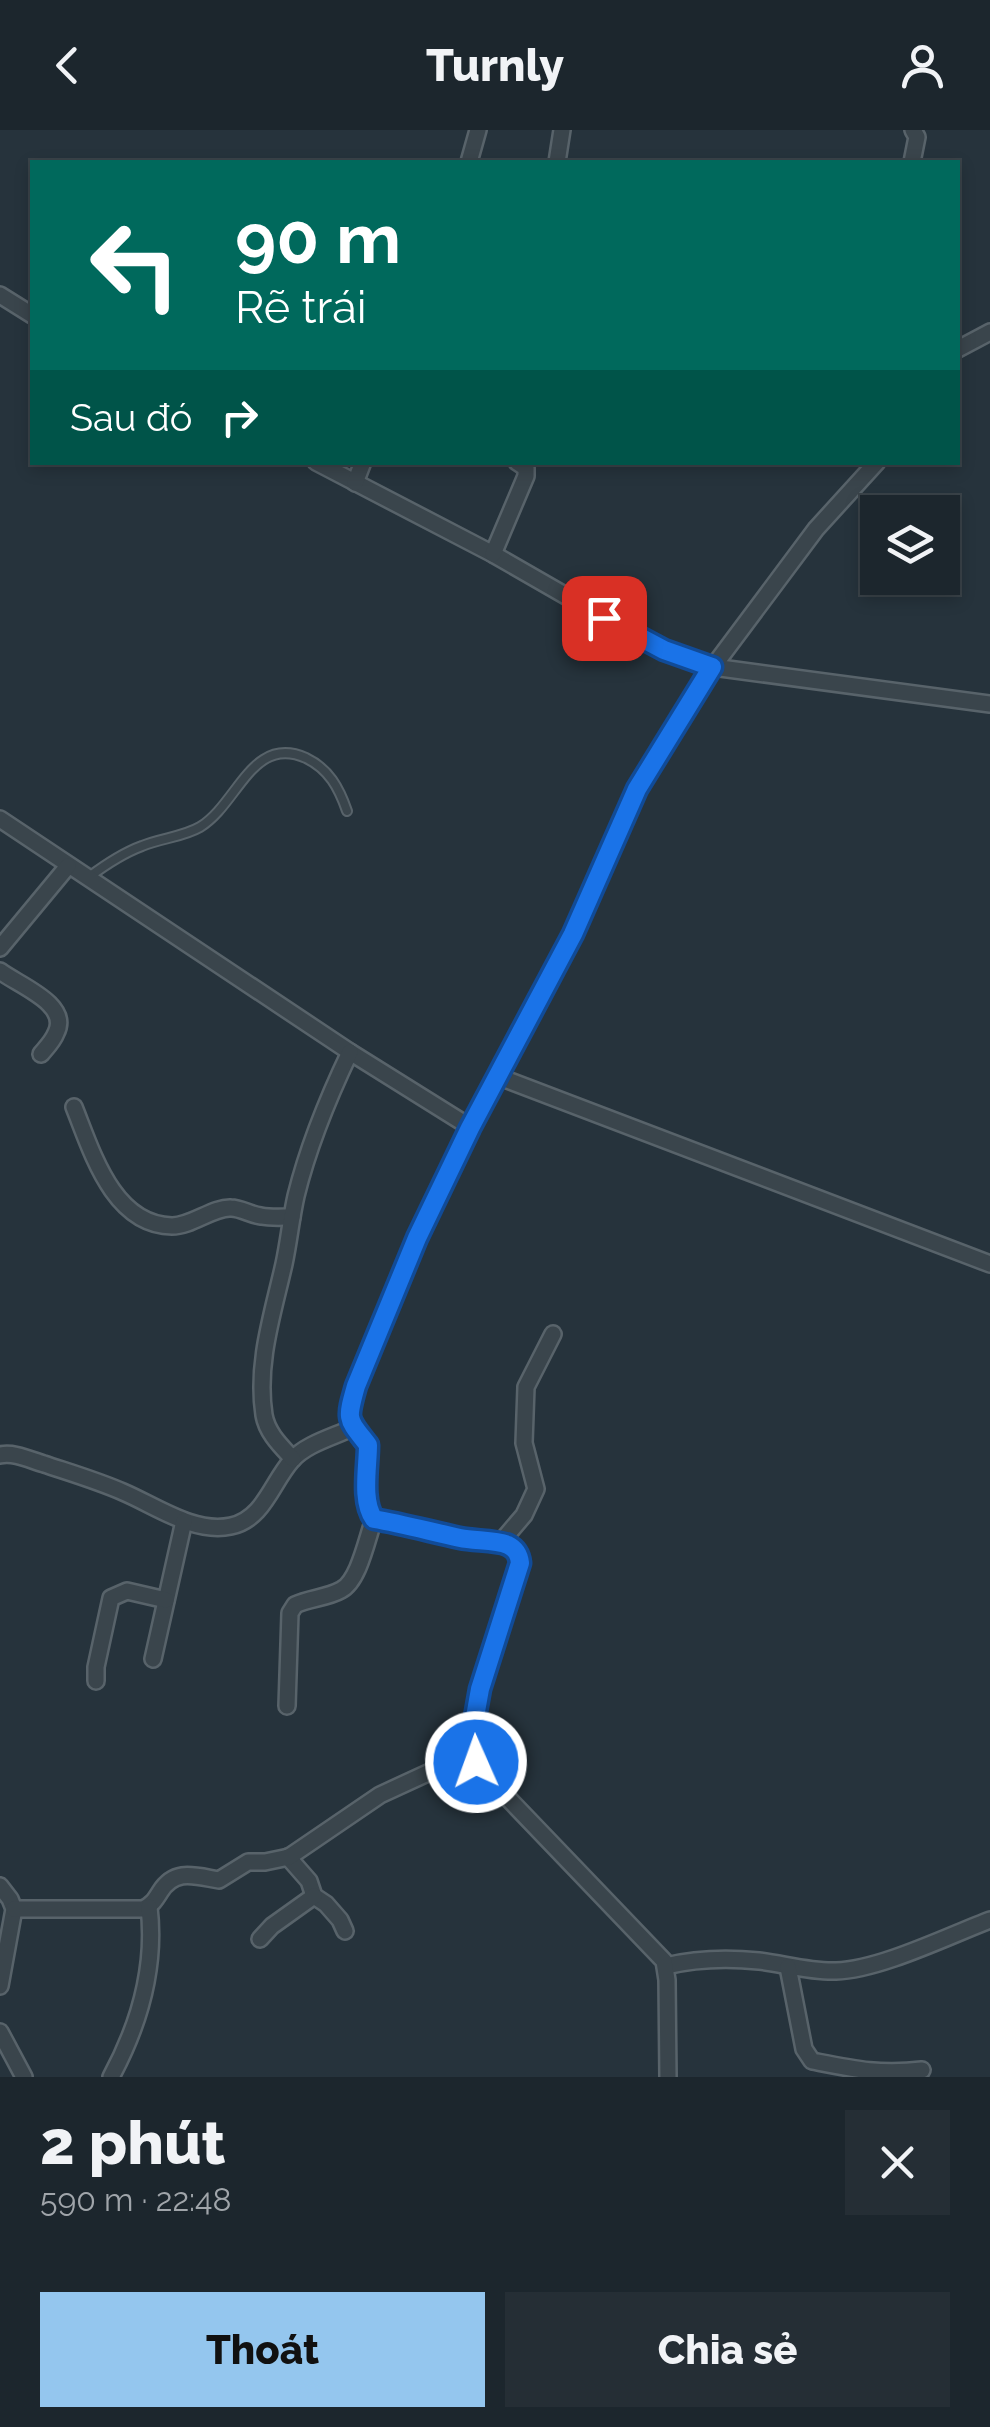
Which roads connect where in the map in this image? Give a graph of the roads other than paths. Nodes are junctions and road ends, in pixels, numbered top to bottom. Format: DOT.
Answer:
graph roads {
  1 [pos="478,130"];
  2 [pos="562,130"];
  3 [pos="914,130"];
  4 [pos="470,160"];
  5 [pos="556,160"];
  6 [pos="912,160"];
  7 [pos="0,295"];
  8 [pos="30,314"];
  9 [pos="990,332"];
  10 [pos="960,346"];
  11 [pos="322,465"];
  12 [pos="361,465"];
  13 [pos="522,465"];
  14 [pos="874,465"];
  15 [pos="356,483"];
  16 [pos="493,554"];
  17 [pos="712,667"];
  18 [pos="990,704"];
  19 [pos="347,811"];
  20 [pos="0,818"];
  21 [pos="68,866"];
  22 [pos="87,878"];
  23 [pos="0,948"];
  24 [pos="0,970"];
  25 [pos="350,1052"];
  26 [pos="42,1054"];
  27 [pos="498,1076"];
  28 [pos="74,1108"];
  29 [pos="470,1128"];
  30 [pos="292,1217"];
  31 [pos="990,1264"];
  32 [pos="553,1334"];
  33 [pos="352,1428"];
  34 [pos="0,1456"];
  35 [pos="293,1459"];
  36 [pos="374,1519"];
  37 [pos="184,1521"];
  38 [pos="501,1542"];
  39 [pos="166,1600"];
  40 [pos="153,1659"];
  41 [pos="96,1680"];
  42 [pos="287,1706"];
  43 [pos="471,1753"];
  44 [pos="288,1858"];
  45 [pos="0,1886"];
  46 [pos="314,1896"];
  47 [pos="150,1907"];
  48 [pos="14,1910"];
  49 [pos="990,1920"];
  50 [pos="345,1930"];
  51 [pos="260,1939"];
  52 [pos="666,1966"];
  53 [pos="788,1967"];
  54 [pos="0,1986"];
  55 [pos="0,2032"];
  56 [pos="922,2070"];
  57 [pos="891,2075"];
  58 [pos="24,2077"];
  59 [pos="111,2077"];
  60 [pos="668,2077"];
  1 -- 4 [label="street"];
  2 -- 5 [label="street"];
  3 -- 6 [label="street"];
  7 -- 8 [label="street"];
  9 -- 10 [label="street"];
  11 -- 15 [label="street"];
  12 -- 15 [label="street"];
  13 -- 16 [label="street"];
  14 -- 17 [label="street"];
  15 -- 16 [label="street"];
  16 -- 17 [label="street"];
  17 -- 18 [label="street"];
  17 -- 27 [label="street"];
  19 -- 22 [label="lane"];
  20 -- 21 [label="street"];
  21 -- 22 [label="street"];
  21 -- 23 [label="street"];
  22 -- 25 [label="street"];
  24 -- 26 [label="street"];
  25 -- 29 [label="street"];
  25 -- 30 [label="street"];
  27 -- 29 [label="street"];
  27 -- 31 [label="street"];
  28 -- 30 [label="street"];
  29 -- 33 [label="street"];
  30 -- 35 [label="street"];
  32 -- 38 [label="street"];
  33 -- 35 [label="street"];
  33 -- 36 [label="street"];
  34 -- 37 [label="street"];
  35 -- 37 [label="street"];
  36 -- 38 [label="street"];
  36 -- 42 [label="street"];
  37 -- 39 [label="street"];
  38 -- 43 [label="street"];
  39 -- 40 [label="street"];
  39 -- 41 [label="street"];
  43 -- 44 [label="street"];
  43 -- 52 [label="street"];
  44 -- 46 [label="street"];
  44 -- 47 [label="street"];
  45 -- 48 [label="street"];
  46 -- 50 [label="street"];
  46 -- 51 [label="street"];
  47 -- 48 [label="street"];
  47 -- 59 [label="street"];
  48 -- 54 [label="street"];
  49 -- 53 [label="street"];
  52 -- 53 [label="street"];
  52 -- 60 [label="street"];
  53 -- 57 [label="street"];
  55 -- 58 [label="street"];
  56 -- 57 [label="street"];
}
